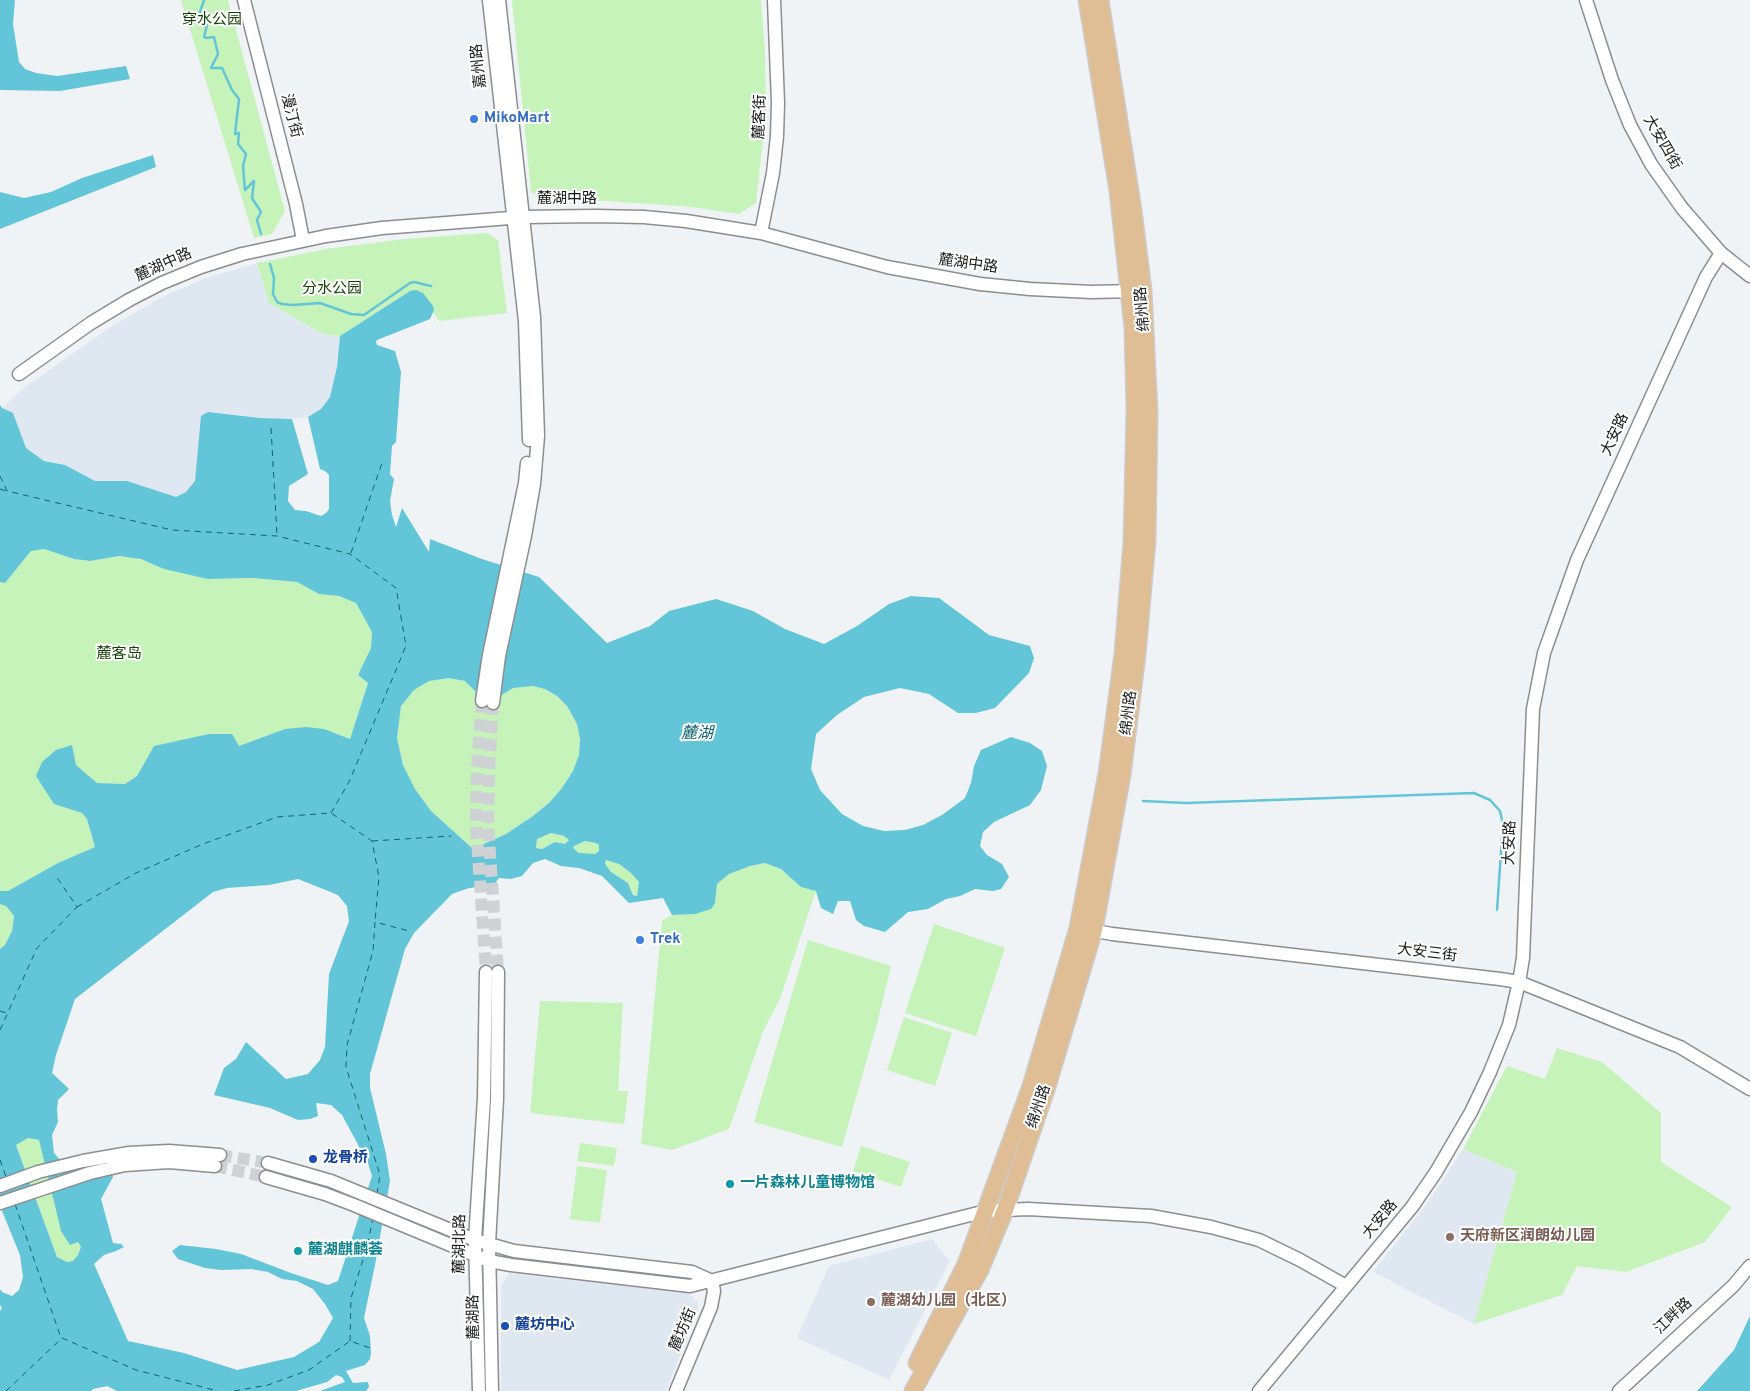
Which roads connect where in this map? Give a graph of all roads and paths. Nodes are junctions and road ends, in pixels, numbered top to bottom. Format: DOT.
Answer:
graph roads {
  1 [pos="244,0"];
  2 [pos="488,0"];
  3 [pos="499,0"];
  4 [pos="774,0"];
  5 [pos="1087,0"];
  6 [pos="1100,0"];
  7 [pos="1586,0"];
  8 [pos="518,217"];
  9 [pos="761,234"];
  10 [pos="303,240"];
  11 [pos="1721,253"];
  12 [pos="1750,276"];
  13 [pos="1137,291"];
  14 [pos="19,374"];
  15 [pos="488,702"];
  16 [pos="1086,929"];
  17 [pos="492,972"];
  18 [pos="1519,982"];
  19 [pos="1750,1089"];
  20 [pos="180,1157"];
  21 [pos="217,1161"];
  22 [pos="268,1163"];
  23 [pos="266,1177"];
  24 [pos="0,1186"];
  25 [pos="0,1203"];
  26 [pos="1005,1210"];
  27 [pos="986,1212"];
  28 [pos="475,1240"];
  29 [pos="488,1244"];
  30 [pos="475,1256"];
  31 [pos="489,1261"];
  32 [pos="1750,1266"];
  33 [pos="712,1281"];
  34 [pos="1346,1286"];
  35 [pos="479,1391"];
  36 [pos="492,1391"];
  37 [pos="676,1391"];
  38 [pos="902,1391"];
  39 [pos="913,1391"];
  40 [pos="1260,1391"];
  41 [pos="1618,1391"];
  1 -- 10 [label="street, 漫汀街"];
  2 -- 8 [label="street, 嘉州路"];
  3 -- 8 [label="street, 嘉州路"];
  4 -- 9 [label="street, 麓客街"];
  5 -- 13 [label="main road, 绵州路"];
  6 -- 13 [label="main road, 绵州路"];
  7 -- 11 [label="street, 大安四街"];
  8 -- 9 [label="street, 麓湖中路"];
  8 -- 10 [label="street, 麓湖中路"];
  8 -- 15 [label="street"];
  9 -- 13 [label="street, 麓湖中路"];
  10 -- 14 [label="street, 麓湖中路"];
  11 -- 12 [label="street, 大安四街"];
  11 -- 18 [label="street, 大安路"];
  13 -- 16 [label="main road, 绵州路"];
  16 -- 18 [label="street, 大安三街"];
  16 -- 26 [label="main road, 绵州路"];
  16 -- 27 [label="main road, 绵州路"];
  17 -- 28 [label="street, 麓湖北路"];
  17 -- 29 [label="street, 麓湖路"];
  18 -- 19 [label="street, 大安三街"];
  18 -- 34 [label="street, 大安路"];
  20 -- 21 [label="street"];
  20 -- 24 [label="street"];
  20 -- 25 [label="street"];
  22 -- 28 [label="street"];
  23 -- 30 [label="street"];
  26 -- 27 [label="street"];
  26 -- 34 [label="street"];
  26 -- 39 [label="main road, 绵州路"];
  27 -- 33 [label="street"];
  27 -- 38 [label="main road, 绵州路"];
  28 -- 29 [label="street"];
  28 -- 30 [label="street, 麓湖北路"];
  29 -- 31 [label="street, 麓湖路"];
  29 -- 33 [label="street"];
  30 -- 31 [label="street"];
  30 -- 35 [label="street, 麓湖北路"];
  31 -- 33 [label="street"];
  31 -- 36 [label="street, 麓湖路"];
  32 -- 41 [label="street, 江畔路"];
  33 -- 37 [label="street, 麓坊街"];
  34 -- 40 [label="street, 大安路"];
}
